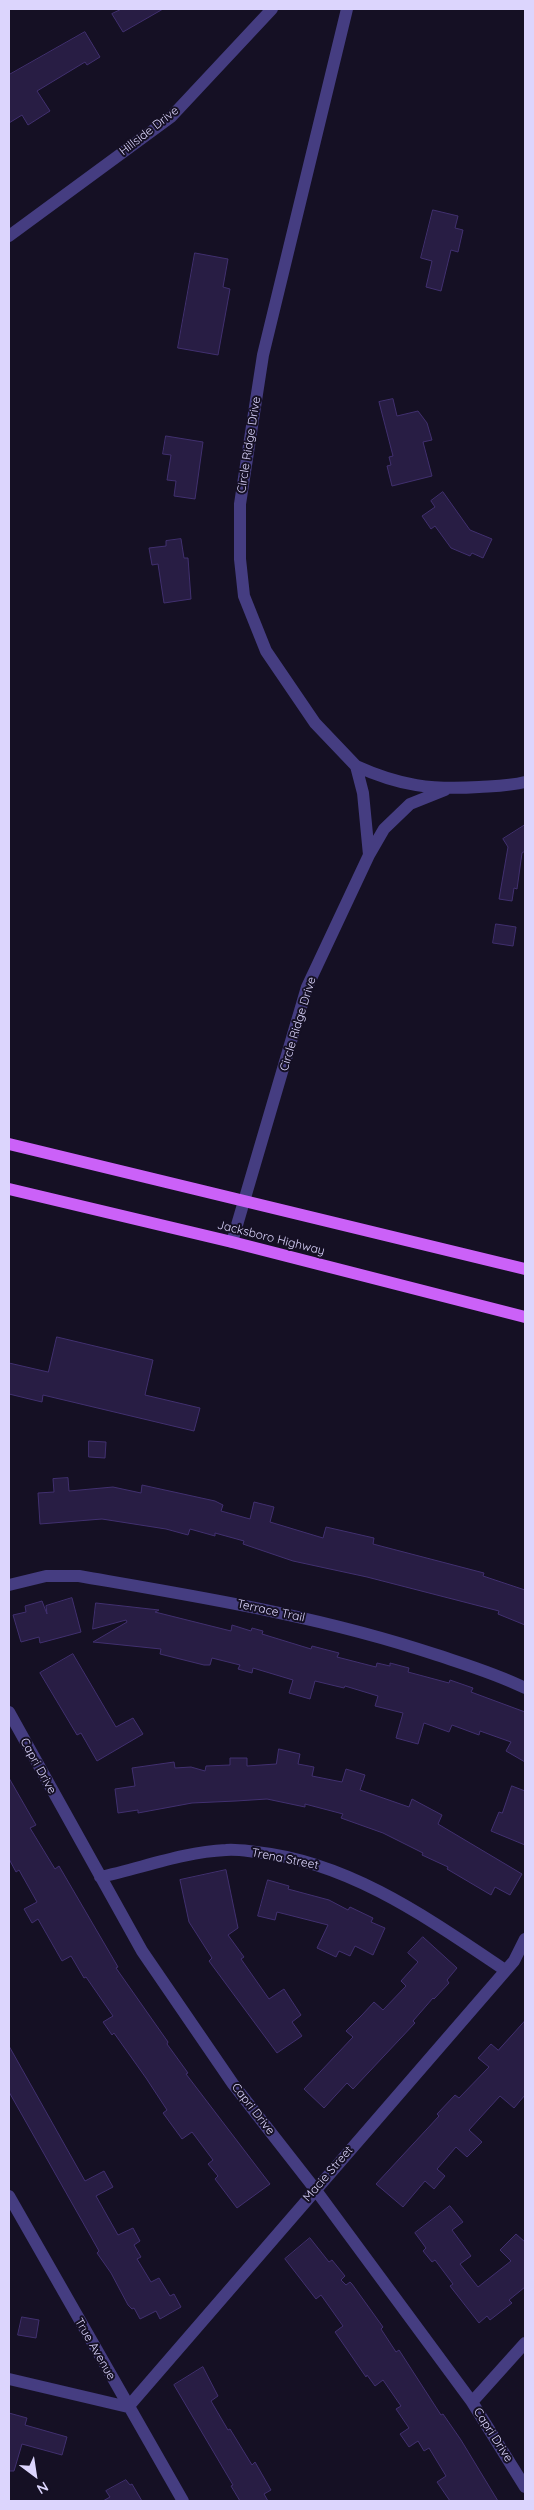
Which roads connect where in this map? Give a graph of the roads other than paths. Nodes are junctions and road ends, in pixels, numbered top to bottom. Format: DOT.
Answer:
graph roads {
  1 [pos="272,9"];
  2 [pos="347,9"];
  3 [pos="9,236"];
  4 [pos="356,766"];
  5 [pos="525,782"];
  6 [pos="445,790"];
  7 [pos="369,855"];
  8 [pos="9,1144"];
  9 [pos="9,1189"];
  10 [pos="246,1200"];
  11 [pos="232,1242"];
  12 [pos="525,1269"];
  13 [pos="525,1317"];
  14 [pos="9,1585"];
  15 [pos="525,1688"];
  16 [pos="9,1712"];
  17 [pos="100,1877"];
  18 [pos="525,1939"];
  19 [pos="505,1970"];
  20 [pos="315,2189"];
  21 [pos="9,2196"];
  22 [pos="525,2343"];
  23 [pos="9,2379"];
  24 [pos="472,2402"];
  25 [pos="128,2407"];
  26 [pos="525,2487"];
  27 [pos="183,2501"];
  1 -- 3 [label="street, Hillside Drive"];
  2 -- 4 [label="street, Circle Ridge Drive"];
  4 -- 6 [label="street"];
  4 -- 7 [label="street, Circle Ridge Drive"];
  5 -- 6 [label="street"];
  6 -- 7 [label="street, Circle Ridge Drive"];
  7 -- 10 [label="street, Circle Ridge Drive"];
  8 -- 10 [label="main road"];
  9 -- 11 [label="main road, Jacksboro Highway"];
  10 -- 11 [label="street, Circle Ridge Drive"];
  10 -- 12 [label="main road"];
  11 -- 13 [label="main road, Jacksboro Highway"];
  14 -- 15 [label="street, Terrace Trail"];
  16 -- 17 [label="street, Capri Drive"];
  17 -- 19 [label="street, Trena Street"];
  17 -- 20 [label="street, Capri Drive"];
  18 -- 19 [label="street, Macie Street"];
  19 -- 20 [label="street, Macie Street"];
  20 -- 24 [label="street, Capri Drive"];
  20 -- 25 [label="street, Macie Street"];
  21 -- 25 [label="street, True Avenue"];
  22 -- 24 [label="street"];
  23 -- 25 [label="street"];
  24 -- 26 [label="street, Capri Drive"];
  25 -- 27 [label="street, True Avenue"];
}
